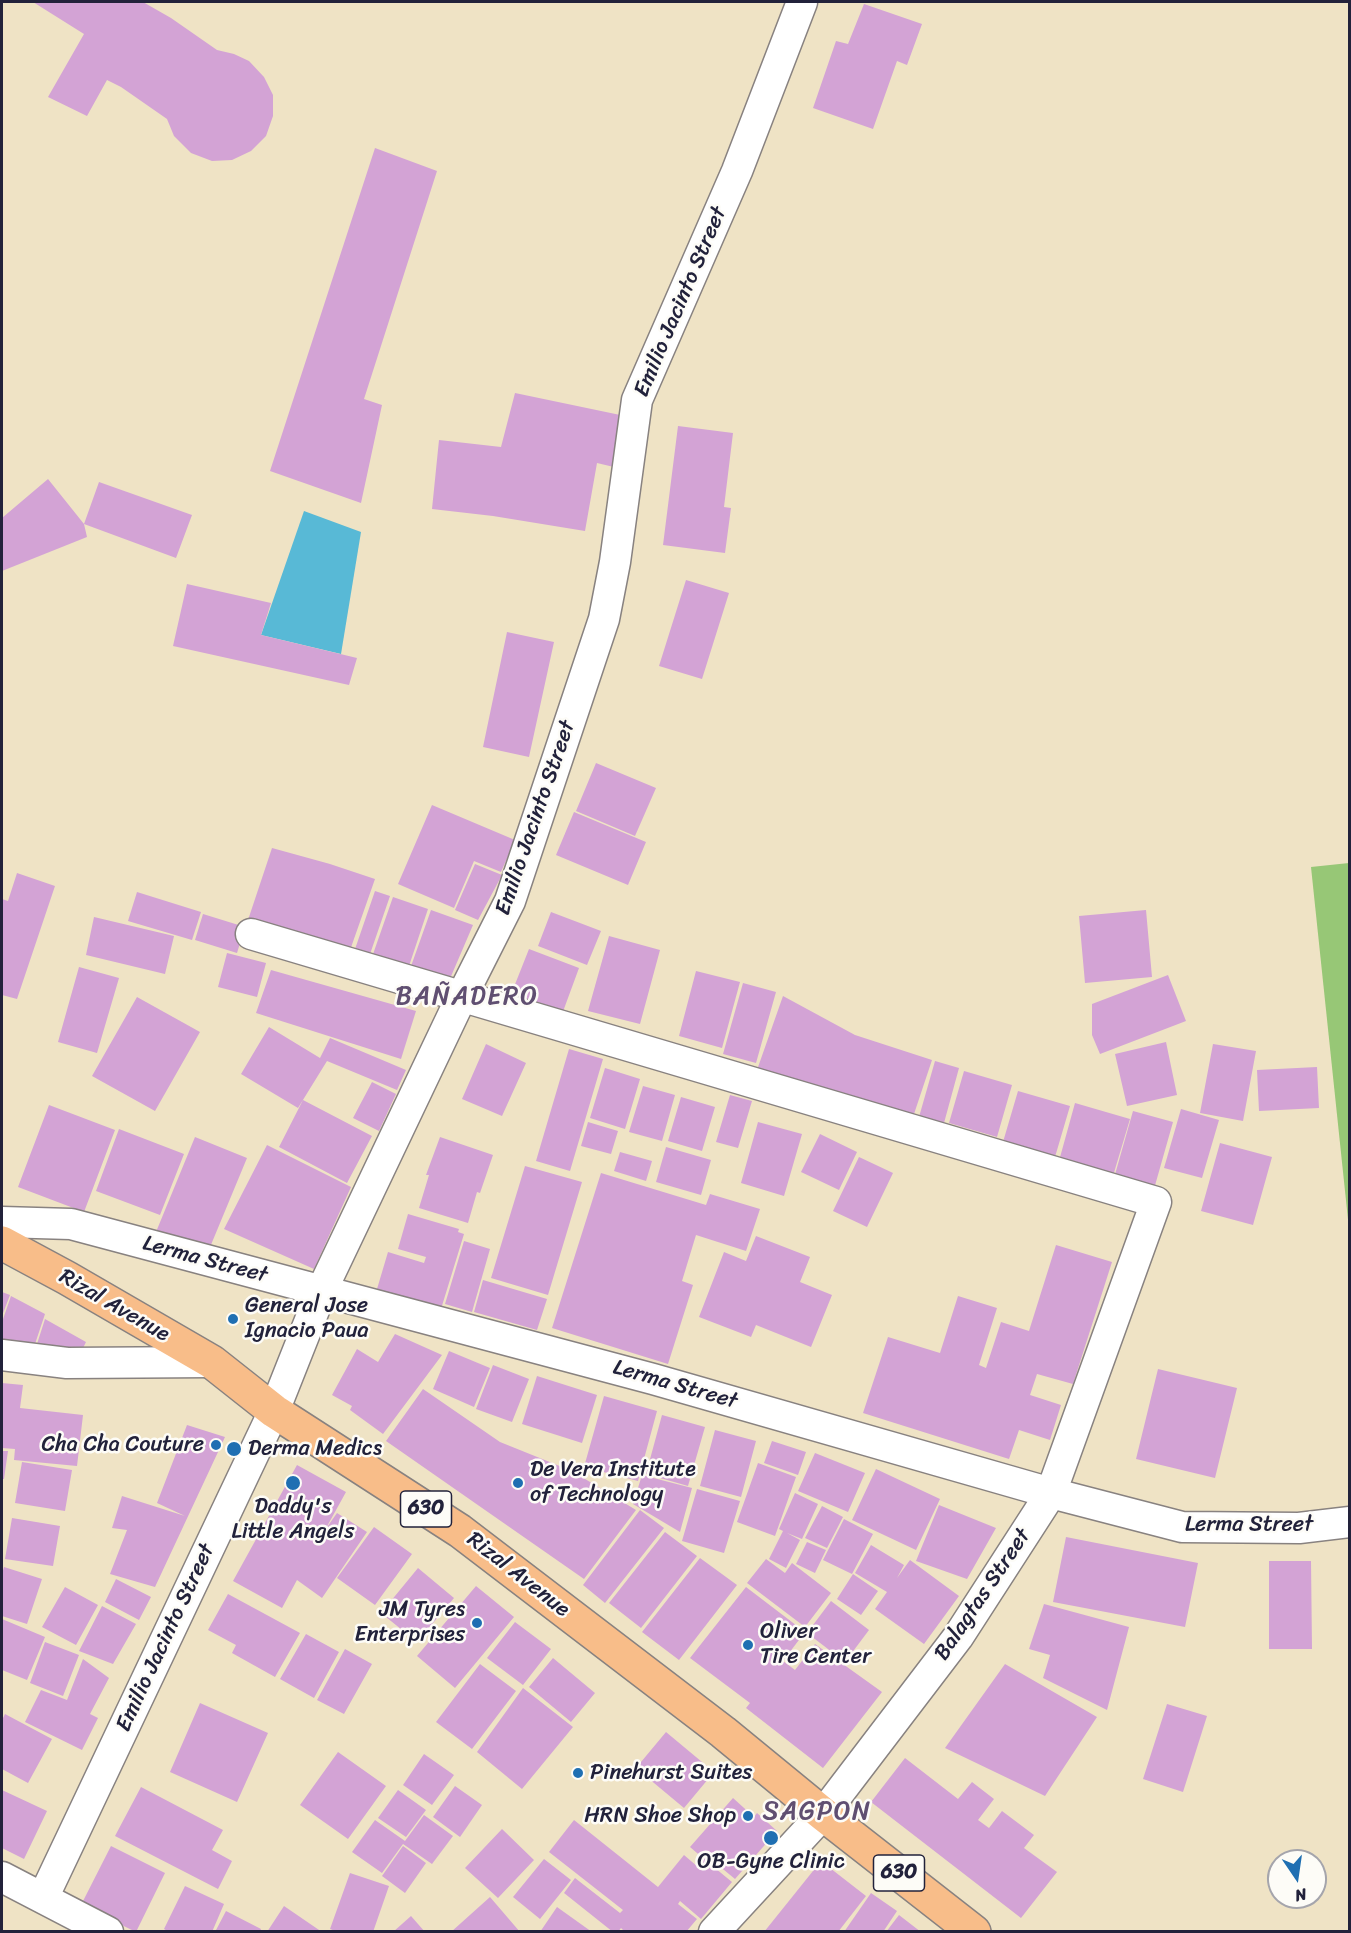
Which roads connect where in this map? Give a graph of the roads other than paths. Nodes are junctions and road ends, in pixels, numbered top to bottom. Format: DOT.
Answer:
graph roads {
  1 [pos="802,2"];
  2 [pos="250,934"];
  3 [pos="462,996"];
  4 [pos="2,1222"];
  5 [pos="2,1243"];
  6 [pos="322,1290"];
  7 [pos="2,1355"];
  8 [pos="212,1362"];
  9 [pos="274,1411"];
  10 [pos="1051,1493"];
  11 [pos="1350,1522"];
  12 [pos="823,1814"];
  13 [pos="2,1877"];
  14 [pos="43,1898"];
  15 [pos="108,1932"];
  16 [pos="714,1932"];
  17 [pos="974,1932"];
  1 -- 3 [label="street, Emilio Jacinto Street"];
  2 -- 3 [label="street"];
  3 -- 6 [label="street, Emilio Jacinto Street"];
  3 -- 10 [label="street, Balagtas Street"];
  4 -- 6 [label="street, Lerma Street"];
  5 -- 8 [label="main road, Rizal Avenue / 630"];
  6 -- 9 [label="street, Emilio Jacinto Street"];
  6 -- 10 [label="street, Lerma Street"];
  7 -- 8 [label="street"];
  8 -- 9 [label="main road, Rizal Avenue / 630"];
  9 -- 12 [label="main road, Rizal Avenue / 630"];
  9 -- 14 [label="street, Emilio Jacinto Street"];
  10 -- 11 [label="street, Lerma Street"];
  10 -- 12 [label="street, Balagtas Street"];
  12 -- 16 [label="street, Balagtas Street"];
  12 -- 17 [label="main road, Rizal Avenue / 630"];
  13 -- 14 [label="street"];
  14 -- 15 [label="street"];
}
